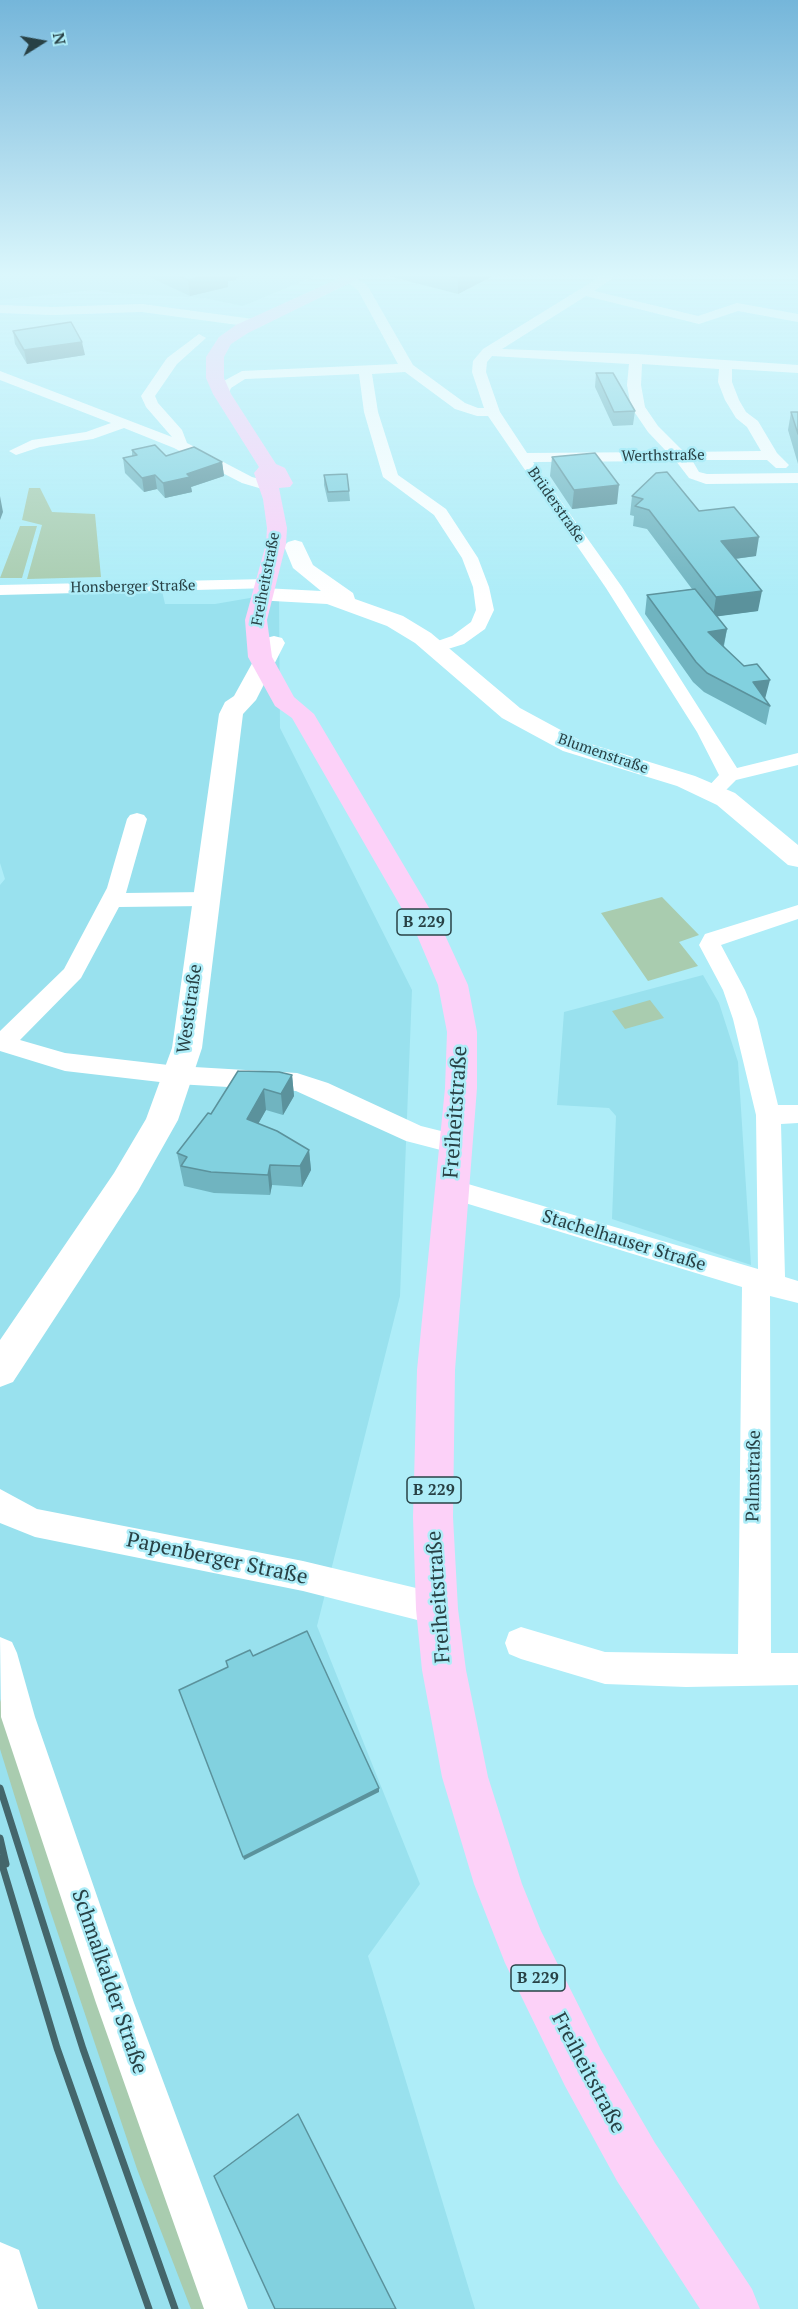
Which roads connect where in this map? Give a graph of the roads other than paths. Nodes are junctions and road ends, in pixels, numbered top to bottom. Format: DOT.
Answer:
graph roads {
  1 [pos="19,383"];
  2 [pos="157,383"];
  3 [pos="218,383"];
  4 [pos="230,383"];
  5 [pos="367,383"];
  6 [pos="428,383"];
  7 [pos="482,383"];
  8 [pos="634,383"];
  9 [pos="725,383"];
  10 [pos="222,394"];
  11 [pos="490,407"];
  12 [pos="123,424"];
  13 [pos="179,445"];
  14 [pos="16,451"];
  15 [pos="677,456"];
  16 [pos="771,456"];
  17 [pos="523,458"];
  18 [pos="269,477"];
  19 [pos="796,478"];
  20 [pos="295,546"];
  21 [pos="0,590"];
  22 [pos="274,590"];
  23 [pos="351,603"];
  24 [pos="435,648"];
  25 [pos="265,652"];
  26 [pos="798,759"];
  27 [pos="721,784"];
  28 [pos="137,819"];
  29 [pos="798,859"];
  30 [pos="206,898"];
  31 [pos="111,900"];
  32 [pos="798,912"];
  33 [pos="1,1042"];
  34 [pos="177,1075"];
  35 [pos="798,1114"];
  36 [pos="768,1115"];
  37 [pos="456,1144"];
  38 [pos="451,1189"];
  39 [pos="775,1286"];
  40 [pos="0,1371"];
  41 [pos="0,1503"];
  42 [pos="437,1609"];
  43 [pos="521,1643"];
  44 [pos="0,1653"];
  45 [pos="798,1669"];
  46 [pos="754,1670"];
  47 [pos="0,2269"];
  48 [pos="10,2309"];
  49 [pos="226,2309"];
  50 [pos="732,2309"];
  1 -- 12 [label="street"];
  2 -- 13 [label="street"];
  3 -- 10 [label="main road, Freiheitstraße"];
  4 -- 10 [label="street"];
  5 -- 24 [label="street"];
  6 -- 11 [label="street"];
  7 -- 11 [label="street, Brüderstraße"];
  8 -- 15 [label="street"];
  9 -- 16 [label="street"];
  10 -- 18 [label="main road, Freiheitstraße"];
  11 -- 17 [label="street, Brüderstraße"];
  12 -- 13 [label="street"];
  12 -- 14 [label="street"];
  13 -- 18 [label="street"];
  15 -- 16 [label="street, Werthstraße"];
  15 -- 17 [label="street, Werthstraße"];
  15 -- 19 [label="street"];
  16 -- 19 [label="street"];
  17 -- 27 [label="street, Brüderstraße"];
  18 -- 20 [label="main road, Freiheitstraße"];
  18 -- 22 [label="main road, Freiheitstraße"];
  20 -- 22 [label="main road, Freiheitstraße"];
  20 -- 23 [label="street, Blumenstraße"];
  21 -- 22 [label="street, Honsberger Straße"];
  22 -- 23 [label="street, Blumenstraße"];
  22 -- 25 [label="main road, Freiheitstraße"];
  23 -- 24 [label="street, Blumenstraße"];
  24 -- 27 [label="street, Blumenstraße"];
  25 -- 30 [label="street, Weststraße"];
  25 -- 37 [label="main road, Freiheitstraße / B 229"];
  26 -- 27 [label="street"];
  27 -- 29 [label="street, Blumenstraße"];
  28 -- 31 [label="street"];
  30 -- 31 [label="street"];
  30 -- 34 [label="street, Weststraße"];
  31 -- 33 [label="street"];
  32 -- 36 [label="street, Palmstraße"];
  33 -- 34 [label="street"];
  34 -- 37 [label="street"];
  34 -- 40 [label="street, Weststraße"];
  35 -- 36 [label="street"];
  36 -- 39 [label="street, Palmstraße"];
  37 -- 38 [label="main road, Freiheitstraße / B 229"];
  38 -- 39 [label="street, Stachelhauser Straße"];
  38 -- 42 [label="main road, Freiheitstraße / B 229"];
  39 -- 46 [label="street, Palmstraße"];
  41 -- 42 [label="street, Papenberger Straße"];
  42 -- 50 [label="main road, Freiheitstraße / B 229"];
  43 -- 46 [label="street"];
  44 -- 49 [label="street, Schmalkalder Straße"];
  45 -- 46 [label="street"];
  47 -- 48 [label="street"];
}
